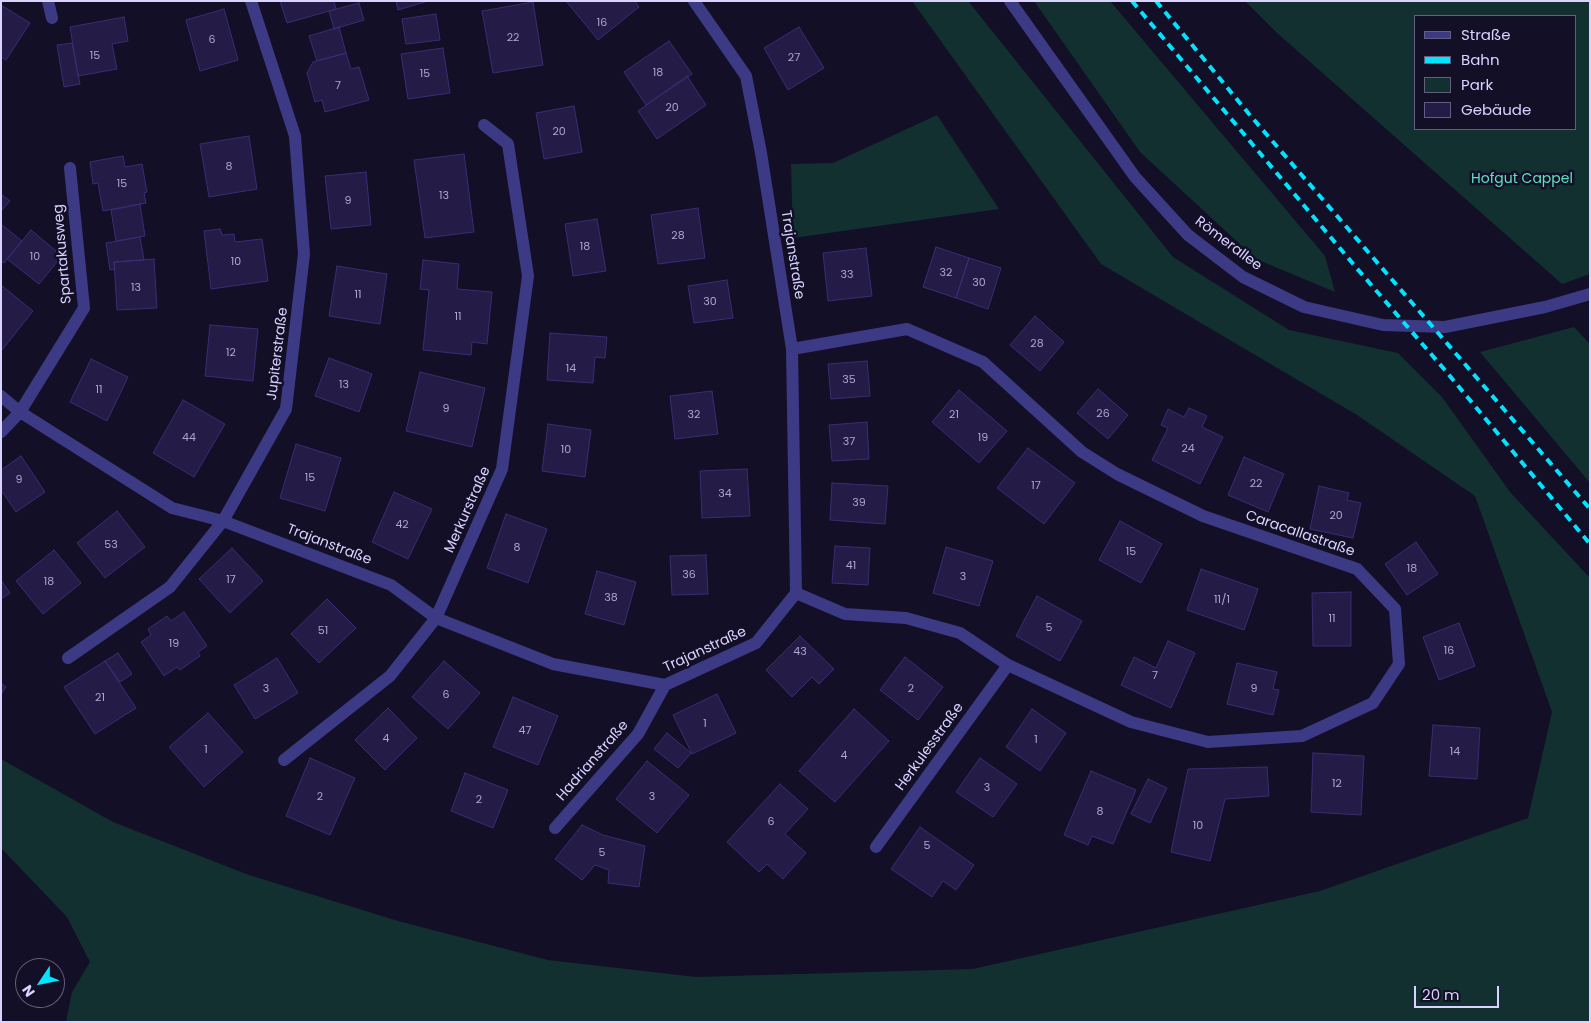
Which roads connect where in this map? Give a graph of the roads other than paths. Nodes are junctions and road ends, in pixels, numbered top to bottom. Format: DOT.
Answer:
graph roads {
  1 [pos="48,1"];
  2 [pos="251,1"];
  3 [pos="694,1"];
  4 [pos="1010,1"];
  5 [pos="52,18"];
  6 [pos="484,125"];
  7 [pos="70,168"];
  8 [pos="1590,294"];
  9 [pos="792,349"];
  10 [pos="1,396"];
  11 [pos="20,412"];
  12 [pos="1,432"];
  13 [pos="223,521"];
  14 [pos="796,593"];
  15 [pos="436,618"];
  16 [pos="68,658"];
  17 [pos="1008,665"];
  18 [pos="665,686"];
  19 [pos="284,760"];
  20 [pos="555,828"];
  21 [pos="876,847"];
  1 -- 5 [label="street"];
  2 -- 13 [label="street, Jupiterstraße"];
  3 -- 9 [label="street, Trajanstraße"];
  4 -- 8 [label="street, Römerallee"];
  6 -- 15 [label="street, Merkurstraße"];
  7 -- 11 [label="street, Spartakusweg"];
  9 -- 14 [label="street, Trajanstraße"];
  9 -- 17 [label="street, Caracallastraße"];
  10 -- 11 [label="street, Trajanstraße"];
  11 -- 12 [label="street, Spartakusweg"];
  11 -- 13 [label="street, Trajanstraße"];
  13 -- 15 [label="street, Trajanstraße"];
  13 -- 16 [label="street, Jupiterstraße"];
  14 -- 17 [label="street, Caracallastraße"];
  14 -- 18 [label="street, Trajanstraße"];
  15 -- 18 [label="street, Trajanstraße"];
  15 -- 19 [label="street, Merkurstraße"];
  17 -- 21 [label="street, Herkulesstraße"];
  18 -- 20 [label="street, Hadrianstraße"];
}
